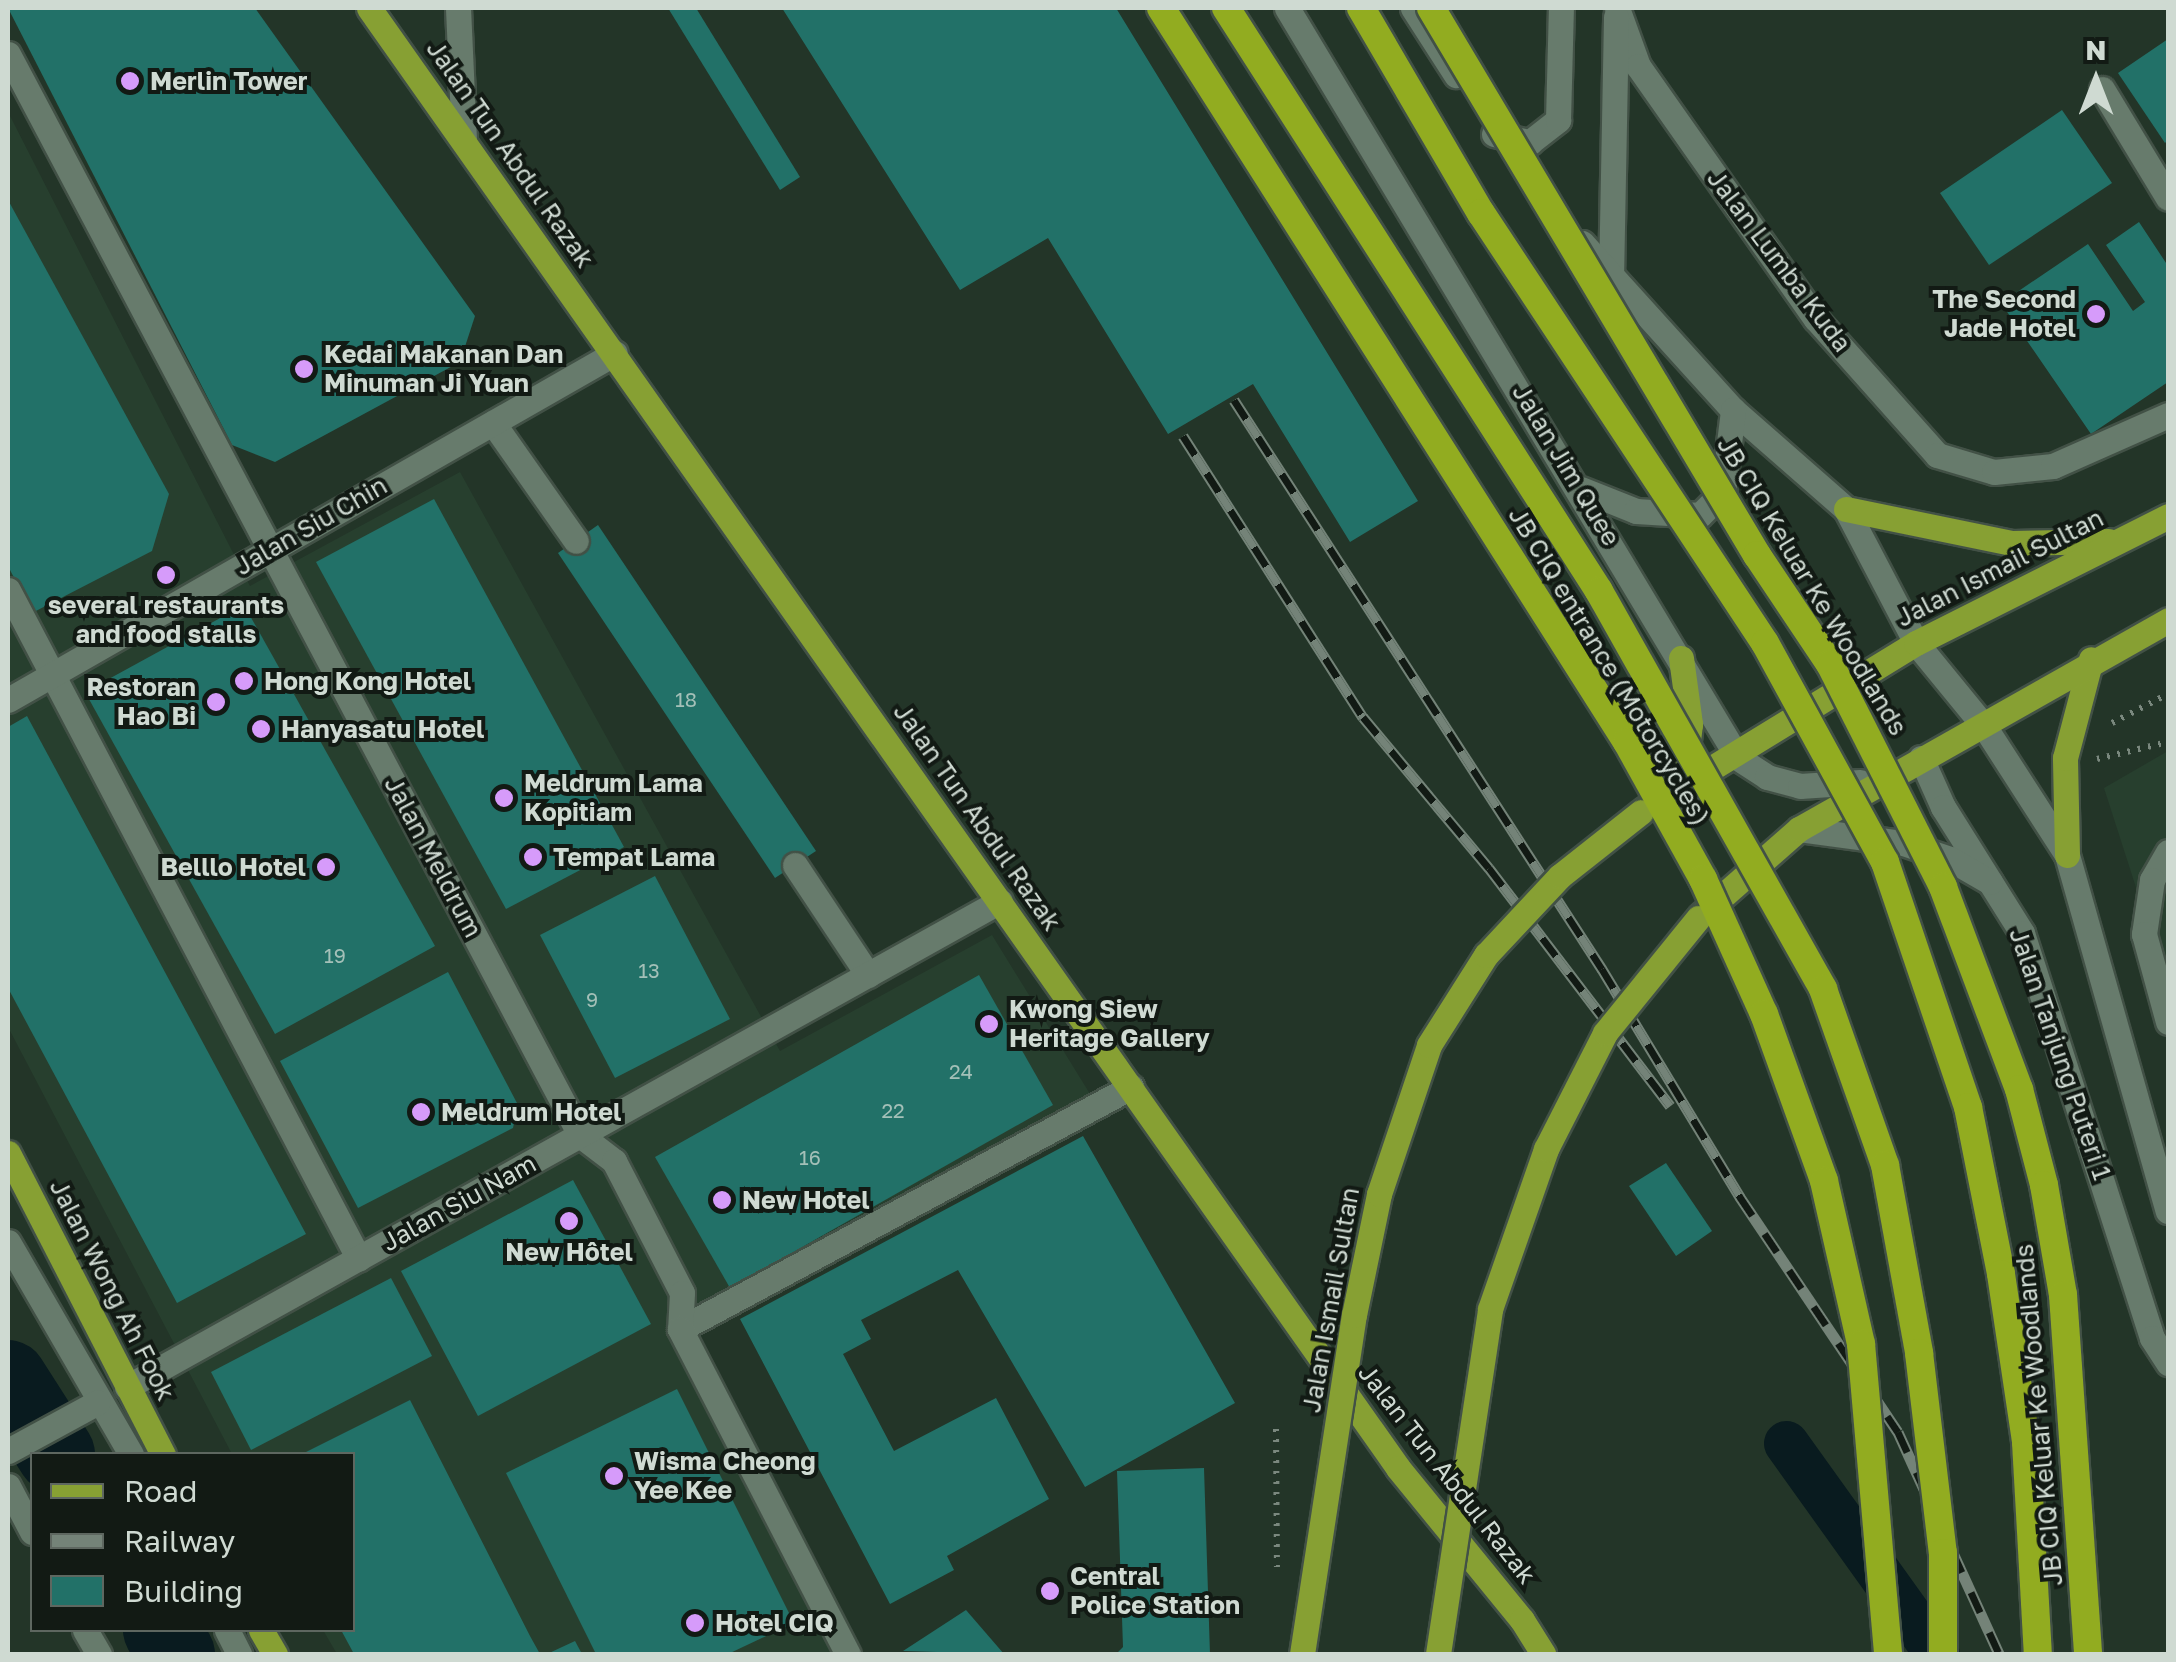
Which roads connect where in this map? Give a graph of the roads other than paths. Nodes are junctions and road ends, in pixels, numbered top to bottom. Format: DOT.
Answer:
graph roads {
  1 [pos="369,8"];
  2 [pos="458,8"];
  3 [pos="1161,8"];
  4 [pos="1226,8"];
  5 [pos="1287,8"];
  6 [pos="1362,8"];
  7 [pos="1412,8"];
  8 [pos="1431,8"];
  9 [pos="1561,8"];
  10 [pos="1617,8"];
  11 [pos="8,56"];
  12 [pos="2102,89"];
  13 [pos="1494,134"];
  14 [pos="464,141"];
  15 [pos="2161,168"];
  16 [pos="2168,198"];
  17 [pos="1611,280"];
  18 [pos="615,353"];
  19 [pos="1732,410"];
  20 [pos="2168,416"];
  21 [pos="493,423"];
  22 [pos="1581,488"];
  23 [pos="1846,510"];
  24 [pos="2168,516"];
  25 [pos="576,540"];
  26 [pos="2117,541"];
  27 [pos="270,550"];
  28 [pos="8,590"];
  29 [pos="2168,620"];
  30 [pos="1916,643"];
  31 [pos="1681,658"];
  32 [pos="2090,659"];
  33 [pos="52,674"];
  34 [pos="8,700"];
  35 [pos="1984,726"];
  36 [pos="1738,758"];
  37 [pos="1921,758"];
  38 [pos="1665,796"];
  39 [pos="1799,829"];
  40 [pos="2168,852"];
  41 [pos="2066,855"];
  42 [pos="795,865"];
  43 [pos="1994,885"];
  44 [pos="1000,902"];
  45 [pos="868,975"];
  46 [pos="2168,1022"];
  47 [pos="1130,1086"];
  48 [pos="580,1135"];
  49 [pos="2160,1145"];
  50 [pos="8,1152"];
  51 [pos="2168,1212"];
  52 [pos="8,1242"];
  53 [pos="359,1259"];
  54 [pos="680,1329"];
  55 [pos="2168,1363"];
  56 [pos="127,1388"];
  57 [pos="98,1402"];
  58 [pos="8,1451"];
  59 [pos="130,1452"];
  60 [pos="163,1452"];
  61 [pos="8,1486"];
  62 [pos="30,1528"];
  63 [pos="86,1632"];
  64 [pos="262,1632"];
  65 [pos="845,1648"];
  66 [pos="99,1654"];
  67 [pos="275,1654"];
  68 [pos="818,1654"];
  69 [pos="1302,1654"];
  70 [pos="1438,1654"];
  71 [pos="1542,1654"];
  72 [pos="1888,1654"];
  73 [pos="1943,1654"];
  74 [pos="2038,1654"];
  75 [pos="2088,1654"];
  1 -- 14 [label="main road, Jalan Tun Abdul Razak"];
  2 -- 14 [label="street"];
  3 -- 72 [label="highway, JB CIQ entrance (Motorcycles), bridge"];
  4 -- 73 [label="highway, bridge"];
  5 -- 22 [label="street, Jalan Jim Quee"];
  6 -- 74 [label="highway, bridge"];
  7 -- 13 [label="street"];
  8 -- 75 [label="highway, JB CIQ Keluar Ke Woodlands, bridge"];
  9 -- 13 [label="street"];
  10 -- 17 [label="street, Jalan Lumba Kuda"];
  10 -- 20 [label="street, Jalan Lumba Kuda"];
  11 -- 27 [label="street, Jalan Meldrum"];
  12 -- 15 [label="street"];
  13 -- 17 [label="street"];
  14 -- 18 [label="main road, Jalan Tun Abdul Razak"];
  15 -- 16 [label="street"];
  17 -- 19 [label="street"];
  18 -- 21 [label="street, Jalan Siu Chin"];
  18 -- 44 [label="main road, Jalan Tun Abdul Razak"];
  19 -- 22 [label="street"];
  19 -- 23 [label="street"];
  21 -- 25 [label="street"];
  21 -- 27 [label="street, Jalan Siu Chin"];
  22 -- 31 [label="street, Jalan Jim Quee"];
  23 -- 26 [label="main road"];
  23 -- 30 [label="street"];
  24 -- 26 [label="main road, Jalan Ismail Sultan"];
  26 -- 30 [label="main road, Jalan Ismail Sultan"];
  27 -- 33 [label="street, Jalan Siu Chin"];
  27 -- 48 [label="street, Jalan Meldrum"];
  28 -- 33 [label="street"];
  29 -- 32 [label="main road"];
  30 -- 35 [label="street"];
  30 -- 36 [label="main road, Jalan Ismail Sultan"];
  31 -- 36 [label="street, Jalan Jim Quee"];
  31 -- 38 [label="main road"];
  32 -- 35 [label="main road"];
  32 -- 41 [label="main road"];
  33 -- 34 [label="street, Jalan Siu Chin"];
  33 -- 53 [label="street"];
  35 -- 37 [label="main road"];
  35 -- 41 [label="street"];
  36 -- 37 [label="street"];
  36 -- 38 [label="main road, Jalan Ismail Sultan"];
  37 -- 39 [label="main road"];
  37 -- 43 [label="street, Jalan Tanjung Puteri 1"];
  38 -- 69 [label="main road, Jalan Ismail Sultan, bridge"];
  39 -- 43 [label="street"];
  39 -- 70 [label="main road, bridge"];
  40 -- 46 [label="street"];
  41 -- 49 [label="street"];
  42 -- 45 [label="street"];
  43 -- 55 [label="street, Jalan Tanjung Puteri 1"];
  44 -- 45 [label="street, Jalan Siu Nam"];
  44 -- 47 [label="main road, Jalan Tun Abdul Razak"];
  45 -- 48 [label="street, Jalan Siu Nam"];
  47 -- 54 [label="street"];
  47 -- 71 [label="main road, Jalan Tun Abdul Razak"];
  48 -- 53 [label="street, Jalan Siu Nam"];
  48 -- 54 [label="street, Jalan Meldrum"];
  49 -- 51 [label="street"];
  50 -- 56 [label="main road, Jalan Wong Ah Fook"];
  52 -- 57 [label="street"];
  53 -- 56 [label="street, Jalan Siu Nam"];
  54 -- 65 [label="street, Jalan Meldrum"];
  56 -- 60 [label="main road, Jalan Wong Ah Fook"];
  57 -- 58 [label="street"];
  57 -- 59 [label="street"];
  61 -- 62 [label="street"];
  63 -- 66 [label="street"];
  64 -- 67 [label="main road"];
  65 -- 68 [label="street"];
}
